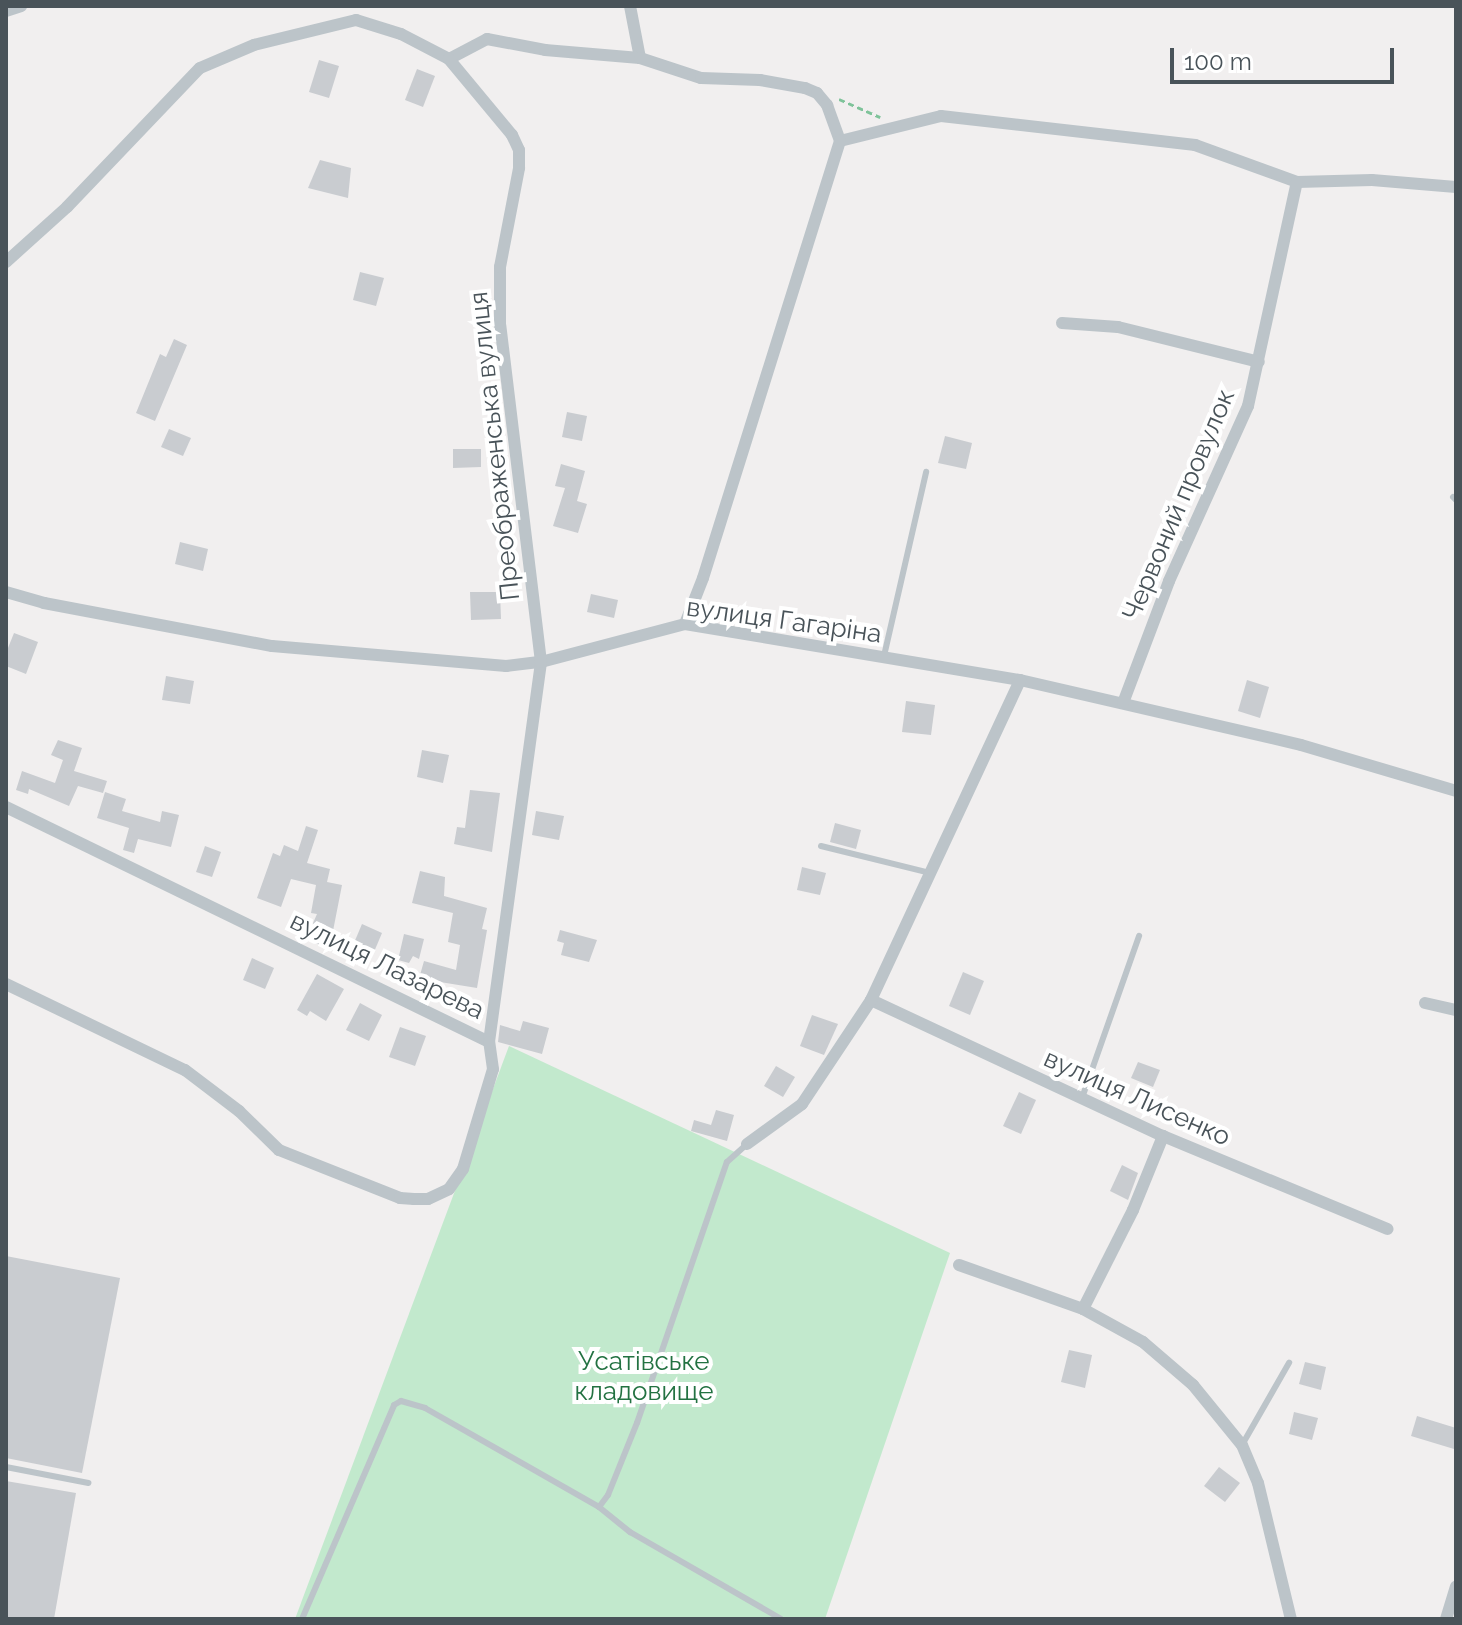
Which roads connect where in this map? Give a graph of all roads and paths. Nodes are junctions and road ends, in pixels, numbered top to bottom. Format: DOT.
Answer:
graph roads {
  1 [pos="21,6"];
  2 [pos="355,6"];
  3 [pos="630,6"];
  4 [pos="6,11"];
  5 [pos="356,20"];
  6 [pos="640,58"];
  7 [pos="449,59"];
  8 [pos="817,93"];
  9 [pos="887,120"];
  10 [pos="840,141"];
  11 [pos="1297,182"];
  12 [pos="1456,187"];
  13 [pos="6,262"];
  14 [pos="1062,323"];
  15 [pos="1259,362"];
  16 [pos="926,472"];
  17 [pos="6,592"];
  18 [pos="685,624"];
  19 [pos="883,657"];
  20 [pos="541,662"];
  21 [pos="1020,680"];
  22 [pos="1123,703"];
  23 [pos="1456,791"];
  24 [pos="6,807"];
  25 [pos="821,846"];
  26 [pos="931,873"];
  27 [pos="1139,936"];
  28 [pos="6,984"];
  29 [pos="871,1000"];
  30 [pos="1425,1003"];
  31 [pos="1456,1010"];
  32 [pos="489,1042"];
  33 [pos="1082,1098"];
  34 [pos="1163,1136"];
  35 [pos="747,1144"];
  36 [pos="1387,1229"];
  37 [pos="959,1265"];
  38 [pos="1083,1309"];
  39 [pos="1289,1363"];
  40 [pos="1242,1445"];
  41 [pos="6,1467"];
  42 [pos="88,1483"];
  43 [pos="599,1507"];
  44 [pos="1456,1587"];
  45 [pos="1454,1602"];
  46 [pos="302,1619"];
  47 [pos="781,1619"];
  48 [pos="1291,1619"];
  49 [pos="1446,1619"];
  1 -- 4 [label="street"];
  2 -- 5 [label="street"];
  3 -- 6 [label="street"];
  5 -- 7 [label="street, Преображенська вулиця"];
  5 -- 13 [label="street"];
  6 -- 7 [label="street"];
  6 -- 8 [label="street"];
  7 -- 20 [label="street, Преображенська вулиця"];
  8 -- 9 [label="path"];
  8 -- 10 [label="street"];
  10 -- 11 [label="street"];
  10 -- 18 [label="street"];
  11 -- 12 [label="street"];
  11 -- 15 [label="street, Червоний провулок"];
  14 -- 15 [label="street"];
  15 -- 22 [label="street, Червоний провулок"];
  16 -- 19 [label="lane"];
  17 -- 20 [label="street, вулиця Гагаріна"];
  18 -- 19 [label="street, вулиця Гагаріна"];
  18 -- 20 [label="street, вулиця Гагаріна"];
  19 -- 21 [label="street, вулиця Гагаріна"];
  20 -- 32 [label="street, вулиця Лазарева"];
  21 -- 22 [label="street, вулиця Гагаріна"];
  21 -- 26 [label="street"];
  22 -- 23 [label="street, вулиця Гагаріна"];
  24 -- 32 [label="street, вулиця Лазарева"];
  25 -- 26 [label="lane"];
  26 -- 29 [label="street"];
  27 -- 33 [label="lane"];
  28 -- 32 [label="street"];
  29 -- 33 [label="street, вулиця Лисенко"];
  29 -- 35 [label="street"];
  30 -- 31 [label="street"];
  33 -- 34 [label="street, вулиця Лисенко"];
  34 -- 36 [label="street, вулиця Лисенко"];
  34 -- 38 [label="street"];
  35 -- 43 [label="lane"];
  37 -- 38 [label="street"];
  38 -- 40 [label="street"];
  39 -- 40 [label="lane"];
  40 -- 48 [label="street"];
  41 -- 42 [label="lane"];
  43 -- 46 [label="lane"];
  43 -- 47 [label="lane"];
  44 -- 45 [label="street"];
  45 -- 49 [label="street"];
}
